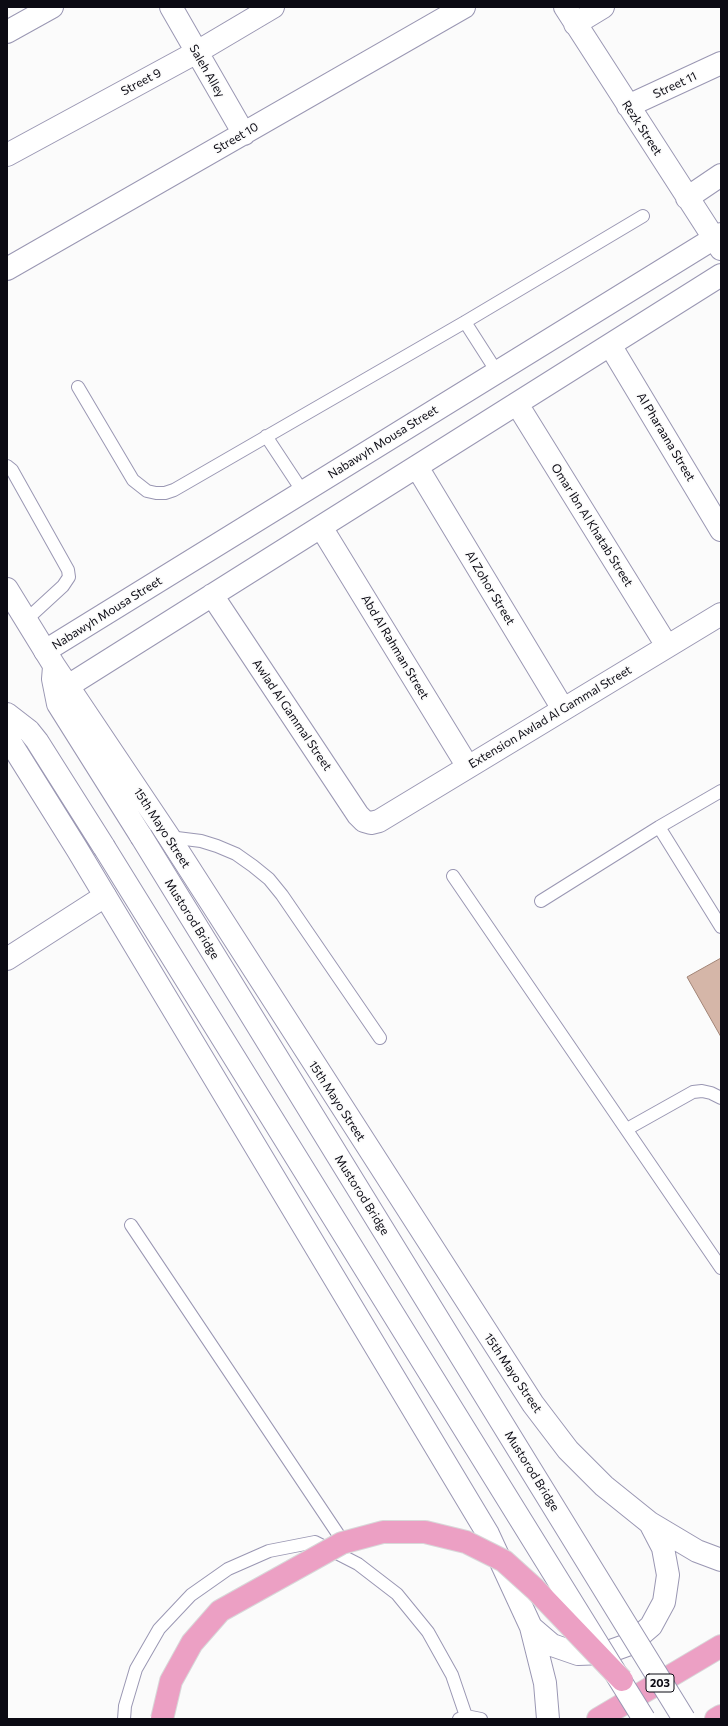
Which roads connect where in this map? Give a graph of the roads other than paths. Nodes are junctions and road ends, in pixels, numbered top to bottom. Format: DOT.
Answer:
graph roads {
  1 [pos="52,7"];
  2 [pos="171,7"];
  3 [pos="273,7"];
  4 [pos="464,7"];
  5 [pos="603,7"];
  6 [pos="570,15"];
  7 [pos="7,32"];
  8 [pos="197,52"];
  9 [pos="721,63"];
  10 [pos="628,106"];
  11 [pos="244,134"];
  12 [pos="7,154"];
  13 [pos="721,175"];
  14 [pos="687,198"];
  15 [pos="643,216"];
  16 [pos="719,240"];
  17 [pos="7,269"];
  18 [pos="721,275"];
  19 [pos="465,322"];
  20 [pos="610,345"];
  21 [pos="497,372"];
  22 [pos="78,387"];
  23 [pos="517,404"];
  24 [pos="266,436"];
  25 [pos="7,466"];
  26 [pos="417,467"];
  27 [pos="303,492"];
  28 [pos="322,527"];
  29 [pos="721,530"];
  30 [pos="7,589"];
  31 [pos="212,595"];
  32 [pos="721,614"];
  33 [pos="26,620"];
  34 [pos="667,646"];
  35 [pos="50,659"];
  36 [pos="68,686"];
  37 [pos="563,709"];
  38 [pos="7,714"];
  39 [pos="7,737"];
  40 [pos="468,766"];
  41 [pos="721,790"];
  42 [pos="379,821"];
  43 [pos="659,827"];
  44 [pos="169,837"];
  45 [pos="453,876"];
  46 [pos="105,896"];
  47 [pos="541,901"];
  48 [pos="721,927"];
  49 [pos="7,959"];
  50 [pos="380,1038"];
  51 [pos="721,1098"];
  52 [pos="627,1129"];
  53 [pos="131,1225"];
  54 [pos="721,1268"];
  55 [pos="650,1523"];
  56 [pos="721,1560"];
  57 [pos="358,1564"];
  58 [pos="531,1627"];
  59 [pos="721,1646"];
  60 [pos="622,1680"];
  61 [pos="721,1716"];
  62 [pos="462,1718"];
  63 [pos="124,1719"];
  64 [pos="162,1719"];
  65 [pos="482,1719"];
  66 [pos="548,1719"];
  67 [pos="598,1719"];
  68 [pos="644,1719"];
  69 [pos="684,1719"];
  70 [pos="716,1719"];
  1 -- 7 [label="main road"];
  2 -- 8 [label="main road, Saleh Alley"];
  3 -- 8 [label="main road, Street 9"];
  4 -- 11 [label="main road, Street 10"];
  5 -- 6 [label="main road"];
  6 -- 10 [label="main road, Rezk Street"];
  8 -- 11 [label="main road, Saleh Alley"];
  8 -- 12 [label="main road, Street 9"];
  9 -- 10 [label="main road, Street 11"];
  10 -- 14 [label="main road, Rezk Street"];
  11 -- 17 [label="main road, Street 10"];
  13 -- 14 [label="main road"];
  14 -- 16 [label="main road, Rezk Street"];
  15 -- 19 [label="lane"];
  16 -- 21 [label="main road, Nabawyh Mousa Street"];
  18 -- 20 [label="main road"];
  19 -- 21 [label="lane"];
  19 -- 24 [label="lane"];
  20 -- 23 [label="main road"];
  20 -- 29 [label="main road, Al Pharaana Street"];
  21 -- 27 [label="main road, Nabawyh Mousa Street"];
  22 -- 24 [label="lane"];
  23 -- 26 [label="main road"];
  23 -- 34 [label="main road, Omar Ibn Al Khatab Street"];
  24 -- 27 [label="lane"];
  25 -- 33 [label="lane"];
  26 -- 28 [label="main road"];
  26 -- 37 [label="main road, Al Zohor Street"];
  27 -- 35 [label="main road, Nabawyh Mousa Street"];
  28 -- 31 [label="main road"];
  28 -- 40 [label="main road, Abd Al Rahman Street"];
  30 -- 33 [label="main road, 15th Mayo Street"];
  31 -- 36 [label="main road"];
  31 -- 42 [label="main road, Awlad Al Gammal Street"];
  32 -- 34 [label="main road, Extension Awlad Al Gammal Street"];
  33 -- 35 [label="main road, 15th Mayo Street"];
  34 -- 37 [label="main road, Extension Awlad Al Gammal Street"];
  35 -- 36 [label="main road, 15th Mayo Street"];
  35 -- 69 [label="main road, Mustorod Bridge, bridge"];
  36 -- 44 [label="main road, 15th Mayo Street"];
  37 -- 40 [label="main road, Extension Awlad Al Gammal Street"];
  38 -- 60 [label="main road, bridge"];
  39 -- 46 [label="main road"];
  40 -- 42 [label="main road, Extension Awlad Al Gammal Street"];
  41 -- 43 [label="lane"];
  43 -- 47 [label="lane"];
  43 -- 48 [label="lane"];
  44 -- 50 [label="lane"];
  44 -- 55 [label="main road, 15th Mayo Street"];
  45 -- 52 [label="lane"];
  46 -- 49 [label="main road"];
  46 -- 58 [label="main road"];
  51 -- 52 [label="lane"];
  52 -- 54 [label="lane"];
  53 -- 57 [label="lane"];
  55 -- 56 [label="main road, 15th Mayo Street"];
  55 -- 58 [label="main road"];
  57 -- 62 [label="lane"];
  57 -- 63 [label="lane"];
  58 -- 66 [label="main road"];
  59 -- 67 [label="main road, 203"];
  60 -- 64 [label="main road, bridge"];
  60 -- 68 [label="main road, bridge"];
  61 -- 70 [label="main road"];
  62 -- 65 [label="lane"];
}
